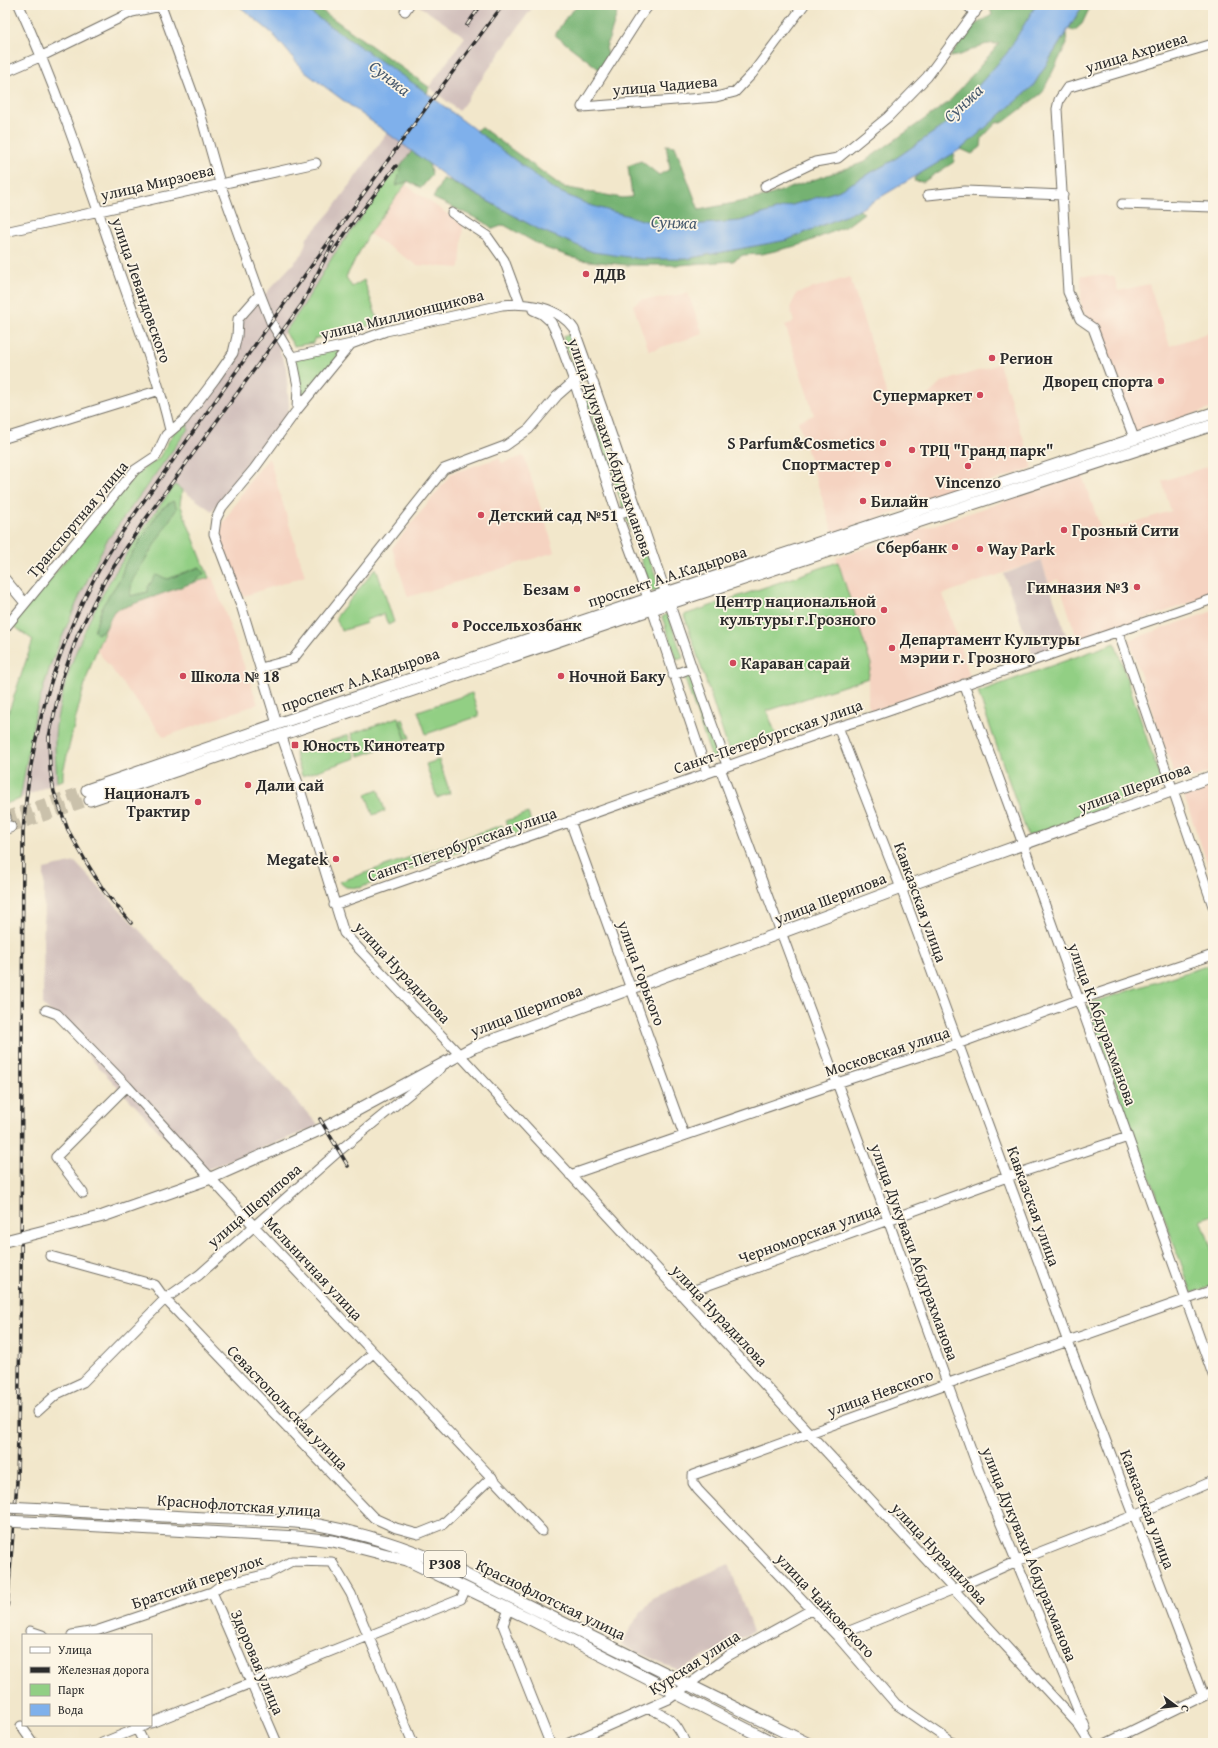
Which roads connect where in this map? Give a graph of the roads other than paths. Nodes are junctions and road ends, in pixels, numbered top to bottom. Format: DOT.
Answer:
graph roads {
  1 [pos="19,5"];
  2 [pos="649,5"];
  3 [pos="804,5"];
  4 [pos="967,5"];
  5 [pos="160,6"];
  6 [pos="977,9"];
  7 [pos="1213,44"];
  8 [pos="42,56"];
  9 [pos="5,72"];
  10 [pos="316,163"];
  11 [pos="220,183"];
  12 [pos="765,186"];
  13 [pos="928,194"];
  14 [pos="1063,195"];
  15 [pos="1122,204"];
  16 [pos="1213,207"];
  17 [pos="99,211"];
  18 [pos="452,213"];
  19 [pos="5,232"];
  20 [pos="260,294"];
  21 [pos="520,303"];
  22 [pos="574,330"];
  23 [pos="556,332"];
  24 [pos="351,344"];
  25 [pos="292,357"];
  26 [pos="591,374"];
  27 [pos="574,381"];
  28 [pos="160,390"];
  29 [pos="297,410"];
  30 [pos="1213,413"];
  31 [pos="1213,425"];
  32 [pos="170,430"];
  33 [pos="5,438"];
  34 [pos="1134,438"];
  35 [pos="637,508"];
  36 [pos="617,514"];
  37 [pos="5,579"];
  38 [pos="668,598"];
  39 [pos="1213,600"];
  40 [pos="25,603"];
  41 [pos="650,604"];
  42 [pos="5,628"];
  43 [pos="1118,631"];
  44 [pos="261,668"];
  45 [pos="691,668"];
  46 [pos="674,675"];
  47 [pos="964,684"];
  48 [pos="838,727"];
  49 [pos="279,729"];
  50 [pos="723,767"];
  51 [pos="707,772"];
  52 [pos="1213,776"];
  53 [pos="1172,787"];
  54 [pos="88,795"];
  55 [pos="570,821"];
  56 [pos="1023,844"];
  57 [pos="901,888"];
  58 [pos="334,905"];
  59 [pos="1213,906"];
  60 [pos="781,934"];
  61 [pos="1213,955"];
  62 [pos="631,988"];
  63 [pos="1078,1000"];
  64 [pos="46,1010"];
  65 [pos="957,1044"];
  66 [pos="459,1054"];
  67 [pos="836,1083"];
  68 [pos="127,1086"];
  69 [pos="684,1136"];
  70 [pos="1128,1137"];
  71 [pos="570,1174"];
  72 [pos="1007,1177"];
  73 [pos="211,1178"];
  74 [pos="83,1193"];
  75 [pos="888,1220"];
  76 [pos="254,1226"];
  77 [pos="5,1241"];
  78 [pos="50,1256"];
  79 [pos="1213,1290"];
  80 [pos="681,1295"];
  81 [pos="165,1299"];
  82 [pos="1186,1300"];
  83 [pos="1068,1342"];
  84 [pos="373,1353"];
  85 [pos="1213,1375"];
  86 [pos="946,1384"];
  87 [pos="37,1412"];
  88 [pos="288,1429"];
  89 [pos="809,1434"];
  90 [pos="693,1475"];
  91 [pos="492,1477"];
  92 [pos="1213,1481"];
  93 [pos="5,1507"];
  94 [pos="1135,1515"];
  95 [pos="5,1522"];
  96 [pos="542,1531"];
  97 [pos="1017,1561"];
  98 [pos="466,1588"];
  99 [pos="954,1589"];
  100 [pos="212,1592"];
  101 [pos="509,1609"];
  102 [pos="811,1610"];
  103 [pos="30,1631"];
  104 [pos="97,1633"];
  105 [pos="39,1634"];
  106 [pos="84,1634"];
  107 [pos="837,1636"];
  108 [pos="368,1637"];
  109 [pos="251,1684"];
  110 [pos="689,1685"];
  111 [pos="1213,1691"];
  112 [pos="677,1694"];
  113 [pos="1203,1696"];
  114 [pos="648,1708"];
  115 [pos="152,1723"];
  116 [pos="21,1726"];
  117 [pos="139,1726"];
  118 [pos="33,1743"];
  119 [pos="102,1743"];
  120 [pos="144,1743"];
  121 [pos="277,1743"];
  122 [pos="413,1743"];
  123 [pos="550,1743"];
  124 [pos="569,1743"];
  125 [pos="685,1743"];
  126 [pos="774,1743"];
  127 [pos="807,1743"];
  128 [pos="953,1743"];
  129 [pos="1091,1743"];
  130 [pos="1107,1743"];
  1 -- 8 [label="street, улица Левандовского"];
  2 -- 3 [label="street, улица Чадиева"];
  4 -- 6 [label="street"];
  5 -- 8 [label="street"];
  5 -- 11 [label="street"];
  6 -- 12 [label="street"];
  7 -- 14 [label="street, улица Ахриева"];
  8 -- 9 [label="street"];
  8 -- 17 [label="street, улица Левандовского"];
  10 -- 11 [label="street, улица Мирзоева"];
  11 -- 17 [label="street, улица Мирзоева"];
  11 -- 20 [label="street"];
  13 -- 14 [label="street"];
  14 -- 34 [label="street"];
  15 -- 16 [label="street"];
  17 -- 19 [label="street, улица Мирзоева"];
  17 -- 28 [label="street, улица Левандовского"];
  18 -- 21 [label="street"];
  20 -- 25 [label="street"];
  20 -- 32 [label="street, Транспортная улица"];
  21 -- 22 [label="street, улица Дукувахи Абдурахманова"];
  21 -- 23 [label="street, улица Дукувахи Абдурахманова"];
  21 -- 24 [label="street, улица Миллионщикова"];
  22 -- 23 [label="street"];
  22 -- 26 [label="street, улица Дукувахи Абдурахманова"];
  23 -- 27 [label="street, улица Дукувахи Абдурахманова"];
  24 -- 25 [label="street, улица Миллионщикова"];
  24 -- 29 [label="street, улица Нурадилова"];
  25 -- 29 [label="street"];
  26 -- 27 [label="street"];
  26 -- 35 [label="street, улица Дукувахи Абдурахманова"];
  27 -- 36 [label="street, улица Дукувахи Абдурахманова"];
  27 -- 44 [label="street"];
  28 -- 32 [label="street, улица Левандовского"];
  28 -- 33 [label="street"];
  29 -- 44 [label="street, улица Нурадилова"];
  30 -- 34 [label="main road, проспект А.А.Кадырова"];
  31 -- 38 [label="main road, проспект А.А.Кадырова"];
  32 -- 40 [label="street, Транспортная улица"];
  34 -- 38 [label="main road, проспект А.А.Кадырова"];
  35 -- 36 [label="street"];
  35 -- 38 [label="street, улица Дукувахи Абдурахманова"];
  36 -- 41 [label="street, улица Дукувахи Абдурахманова"];
  37 -- 40 [label="street"];
  38 -- 41 [label="main road, проспект А.А.Кадырова"];
  38 -- 45 [label="street, улица Дукувахи Абдурахманова"];
  39 -- 43 [label="street, Санкт-Петербургская улица"];
  40 -- 42 [label="street, Транспортная улица"];
  41 -- 46 [label="street, улица Дукувахи Абдурахманова"];
  41 -- 49 [label="main road, проспект А.А.Кадырова"];
  43 -- 47 [label="street, Санкт-Петербургская улица"];
  43 -- 53 [label="street"];
  44 -- 49 [label="street, улица Нурадилова"];
  45 -- 46 [label="street"];
  45 -- 50 [label="street, улица Дукувахи Абдурахманова"];
  46 -- 51 [label="street, улица Дукувахи Абдурахманова"];
  47 -- 48 [label="street, Санкт-Петербургская улица"];
  47 -- 56 [label="street, улица К.Абдурахманова"];
  48 -- 50 [label="street, Санкт-Петербургская улица"];
  48 -- 57 [label="street, Кавказская улица"];
  49 -- 54 [label="main road, проспект А.А.Кадырова"];
  49 -- 58 [label="street, улица Нурадилова"];
  50 -- 51 [label="street, Санкт-Петербургская улица"];
  50 -- 60 [label="street, улица Дукувахи Абдурахманова"];
  51 -- 55 [label="street, Санкт-Петербургская улица"];
  52 -- 53 [label="main road, улица Шерипова"];
  53 -- 56 [label="main road, улица Шерипова"];
  53 -- 59 [label="street"];
  55 -- 58 [label="street, Санкт-Петербургская улица"];
  55 -- 62 [label="street, улица Горького"];
  56 -- 57 [label="main road, улица Шерипова"];
  56 -- 63 [label="street, улица К.Абдурахманова"];
  57 -- 60 [label="main road, улица Шерипова"];
  57 -- 65 [label="street, Кавказская улица"];
  58 -- 66 [label="street, улица Нурадилова"];
  60 -- 62 [label="main road, улица Шерипова"];
  60 -- 67 [label="street, улица Дукувахи Абдурахманова"];
  61 -- 63 [label="street, Московская улица"];
  62 -- 66 [label="main road, улица Шерипова"];
  62 -- 69 [label="street, улица Горького"];
  63 -- 65 [label="street, Московская улица"];
  63 -- 70 [label="street, улица К.Абдурахманова"];
  64 -- 68 [label="street, Мельничная улица"];
  65 -- 67 [label="street, Московская улица"];
  65 -- 72 [label="street, Кавказская улица"];
  66 -- 71 [label="street, улица Нурадилова"];
  66 -- 73 [label="main road, улица Шерипова"];
  66 -- 76 [label="street, улица Шерипова"];
  67 -- 69 [label="street, Московская улица"];
  67 -- 75 [label="street, улица Дукувахи Абдурахманова"];
  68 -- 73 [label="street, Мельничная улица"];
  68 -- 74 [label="street"];
  69 -- 71 [label="street, Московская улица"];
  70 -- 72 [label="street, Черноморская улица"];
  70 -- 82 [label="street, улица К.Абдурахманова"];
  71 -- 80 [label="street, улица Нурадилова"];
  72 -- 75 [label="street, Черноморская улица"];
  72 -- 83 [label="street, Кавказская улица"];
  73 -- 76 [label="street, Мельничная улица"];
  73 -- 77 [label="main road, улица Шерипова, bridge"];
  75 -- 80 [label="street, Черноморская улица"];
  75 -- 86 [label="street, улица Дукувахи Абдурахманова"];
  76 -- 81 [label="street, улица Шерипова"];
  76 -- 84 [label="street, Мельничная улица"];
  78 -- 81 [label="street"];
  79 -- 82 [label="street, улица Невского"];
  80 -- 89 [label="street, улица Нурадилова"];
  81 -- 87 [label="street, улица Шерипова"];
  81 -- 88 [label="street, Севастопольская улица"];
  82 -- 83 [label="street, улица Невского"];
  82 -- 85 [label="street, улица К.Абдурахманова"];
  83 -- 86 [label="street, улица Невского"];
  83 -- 94 [label="street, Кавказская улица"];
  84 -- 88 [label="street"];
  84 -- 91 [label="street, Мельничная улица"];
  86 -- 89 [label="street, улица Невского"];
  86 -- 97 [label="street, улица Дукувахи Абдурахманова"];
  88 -- 91 [label="street, Севастопольская улица"];
  89 -- 90 [label="street, улица Невского"];
  89 -- 99 [label="street, улица Нурадилова"];
  90 -- 102 [label="street, улица Чайковского"];
  91 -- 96 [label="street, Мельничная улица"];
  92 -- 94 [label="street"];
  93 -- 110 [label="main road, Краснофлотская улица / P308, bridge"];
  94 -- 97 [label="street"];
  94 -- 113 [label="street, Кавказская улица"];
  95 -- 98 [label="main road, Краснофлотская улица / p308, bridge"];
  97 -- 99 [label="street"];
  97 -- 129 [label="street, улица Дукувахи Абдурахманова"];
  98 -- 101 [label="main road, Краснофлотская улица / p308"];
  98 -- 108 [label="street"];
  99 -- 107 [label="street"];
  99 -- 129 [label="street, улица Нурадилова"];
  100 -- 104 [label="street, Братский переулок"];
  100 -- 108 [label="street, Братский переулок"];
  100 -- 109 [label="street, Здоровая улица"];
  101 -- 112 [label="main road, Краснофлотская улица / p308"];
  101 -- 123 [label="street"];
  102 -- 107 [label="street, улица Чайковского"];
  102 -- 110 [label="street, Курская улица"];
  103 -- 105 [label="street"];
  104 -- 106 [label="street, Братский переулок"];
  107 -- 128 [label="street, улица Чайковского"];
  108 -- 109 [label="street"];
  108 -- 122 [label="street"];
  109 -- 115 [label="street"];
  109 -- 121 [label="street, Здоровая улица"];
  110 -- 112 [label="street, Курская улица"];
  110 -- 127 [label="main road, Краснофлотская улица / P308"];
  111 -- 113 [label="street"];
  112 -- 114 [label="street, Курская улица"];
  112 -- 126 [label="main road, Краснофлотская улица / p308"];
  113 -- 130 [label="street"];
  114 -- 124 [label="street, Курская улица"];
  114 -- 125 [label="street"];
  116 -- 118 [label="street"];
  117 -- 119 [label="street"];
  117 -- 120 [label="street"];
}
